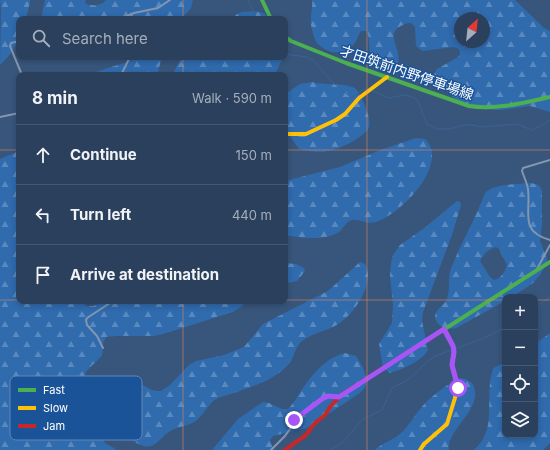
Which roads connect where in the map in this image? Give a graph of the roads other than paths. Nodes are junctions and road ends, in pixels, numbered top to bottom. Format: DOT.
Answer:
graph roads {
  1 [pos="170,0"];
  2 [pos="262,0"];
  3 [pos="131,14"];
  4 [pos="126,16"];
  5 [pos="270,16"];
  6 [pos="288,39"];
  7 [pos="16,42"];
  8 [pos="128,60"];
  9 [pos="21,72"];
  10 [pos="122,72"];
  11 [pos="387,77"];
  12 [pos="550,97"];
  13 [pos="16,113"];
  14 [pos="0,116"];
  15 [pos="288,134"];
  16 [pos="550,160"];
  17 [pos="550,240"];
  18 [pos="550,245"];
  19 [pos="550,262"];
  20 [pos="537,270"];
  21 [pos="108,304"];
  22 [pos="444,329"];
  23 [pos="103,348"];
  24 [pos="339,397"];
  25 [pos="271,450"];
  26 [pos="285,450"];
  27 [pos="420,450"];
  1 -- 3 [label="street"];
  2 -- 5 [label="street"];
  3 -- 4 [label="street"];
  6 -- 11 [label="street, 才田筑前内野停車場線"];
  7 -- 9 [label="street"];
  8 -- 10 [label="street"];
  11 -- 12 [label="street, 才田筑前内野停車場線"];
  11 -- 15 [label="street"];
  13 -- 14 [label="street"];
  16 -- 17 [label="street"];
  18 -- 20 [label="street"];
  19 -- 20 [label="street"];
  20 -- 22 [label="street"];
  21 -- 23 [label="street"];
  22 -- 24 [label="street"];
  22 -- 27 [label="street"];
  24 -- 25 [label="street"];
  24 -- 26 [label="street"];
}
